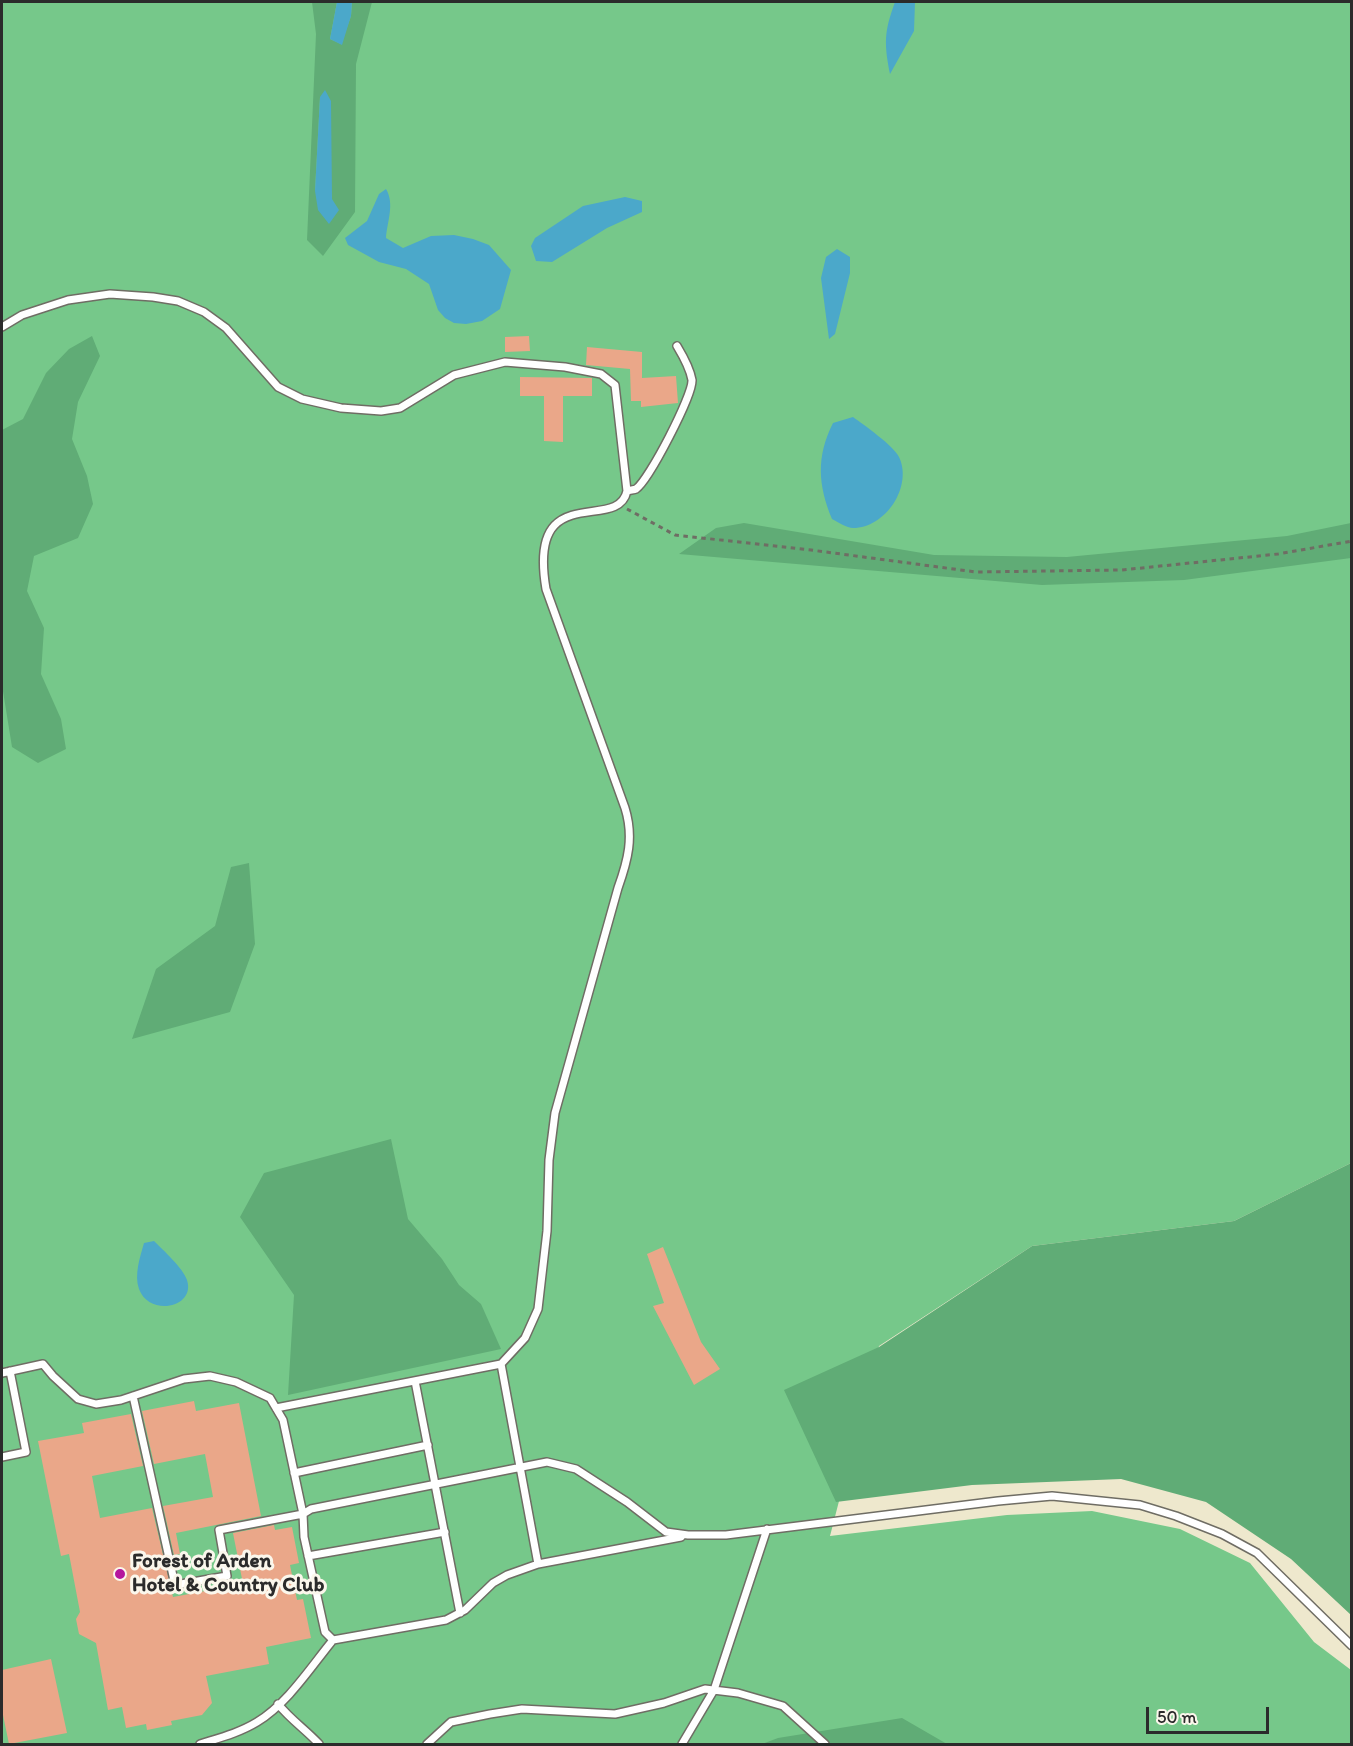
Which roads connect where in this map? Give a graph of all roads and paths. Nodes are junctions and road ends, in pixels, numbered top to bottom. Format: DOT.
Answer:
graph roads {
  1 [pos="2,327"];
  2 [pos="676,346"];
  3 [pos="627,491"];
  4 [pos="621,505"];
  5 [pos="1352,541"];
  6 [pos="501,1364"];
  7 [pos="10,1371"];
  8 [pos="2,1373"];
  9 [pos="415,1381"];
  10 [pos="132,1396"];
  11 [pos="276,1408"];
  12 [pos="428,1445"];
  13 [pos="2,1457"];
  14 [pos="520,1467"];
  15 [pos="294,1473"];
  16 [pos="436,1484"];
  17 [pos="303,1514"];
  18 [pos="767,1529"];
  19 [pos="445,1532"];
  20 [pos="688,1535"];
  21 [pos="308,1556"];
  22 [pos="538,1564"];
  23 [pos="460,1612"];
  24 [pos="333,1640"];
  25 [pos="1352,1646"];
  26 [pos="714,1690"];
  27 [pos="278,1704"];
  28 [pos="200,1744"];
  29 [pos="319,1744"];
  30 [pos="427,1744"];
  31 [pos="682,1744"];
  32 [pos="825,1744"];
  1 -- 3 [label="lane"];
  2 -- 3 [label="lane"];
  3 -- 4 [label="lane"];
  4 -- 5 [label="path"];
  4 -- 6 [label="lane"];
  6 -- 9 [label="lane"];
  6 -- 14 [label="lane"];
  7 -- 8 [label="lane"];
  7 -- 10 [label="lane"];
  7 -- 13 [label="lane"];
  9 -- 11 [label="lane"];
  9 -- 12 [label="lane"];
  10 -- 11 [label="lane"];
  10 -- 17 [label="lane"];
  11 -- 15 [label="lane"];
  12 -- 15 [label="lane"];
  12 -- 16 [label="lane"];
  14 -- 16 [label="lane"];
  14 -- 20 [label="lane"];
  14 -- 22 [label="lane"];
  15 -- 17 [label="lane"];
  16 -- 17 [label="lane"];
  16 -- 19 [label="lane"];
  17 -- 21 [label="lane"];
  18 -- 20 [label="lane"];
  18 -- 25 [label="lane"];
  18 -- 26 [label="lane"];
  19 -- 21 [label="lane"];
  19 -- 23 [label="lane"];
  20 -- 22 [label="lane"];
  21 -- 24 [label="lane"];
  22 -- 23 [label="lane"];
  23 -- 24 [label="lane"];
  24 -- 27 [label="lane"];
  26 -- 30 [label="lane"];
  26 -- 31 [label="lane"];
  26 -- 32 [label="lane"];
  27 -- 28 [label="lane"];
  27 -- 29 [label="lane"];
}
